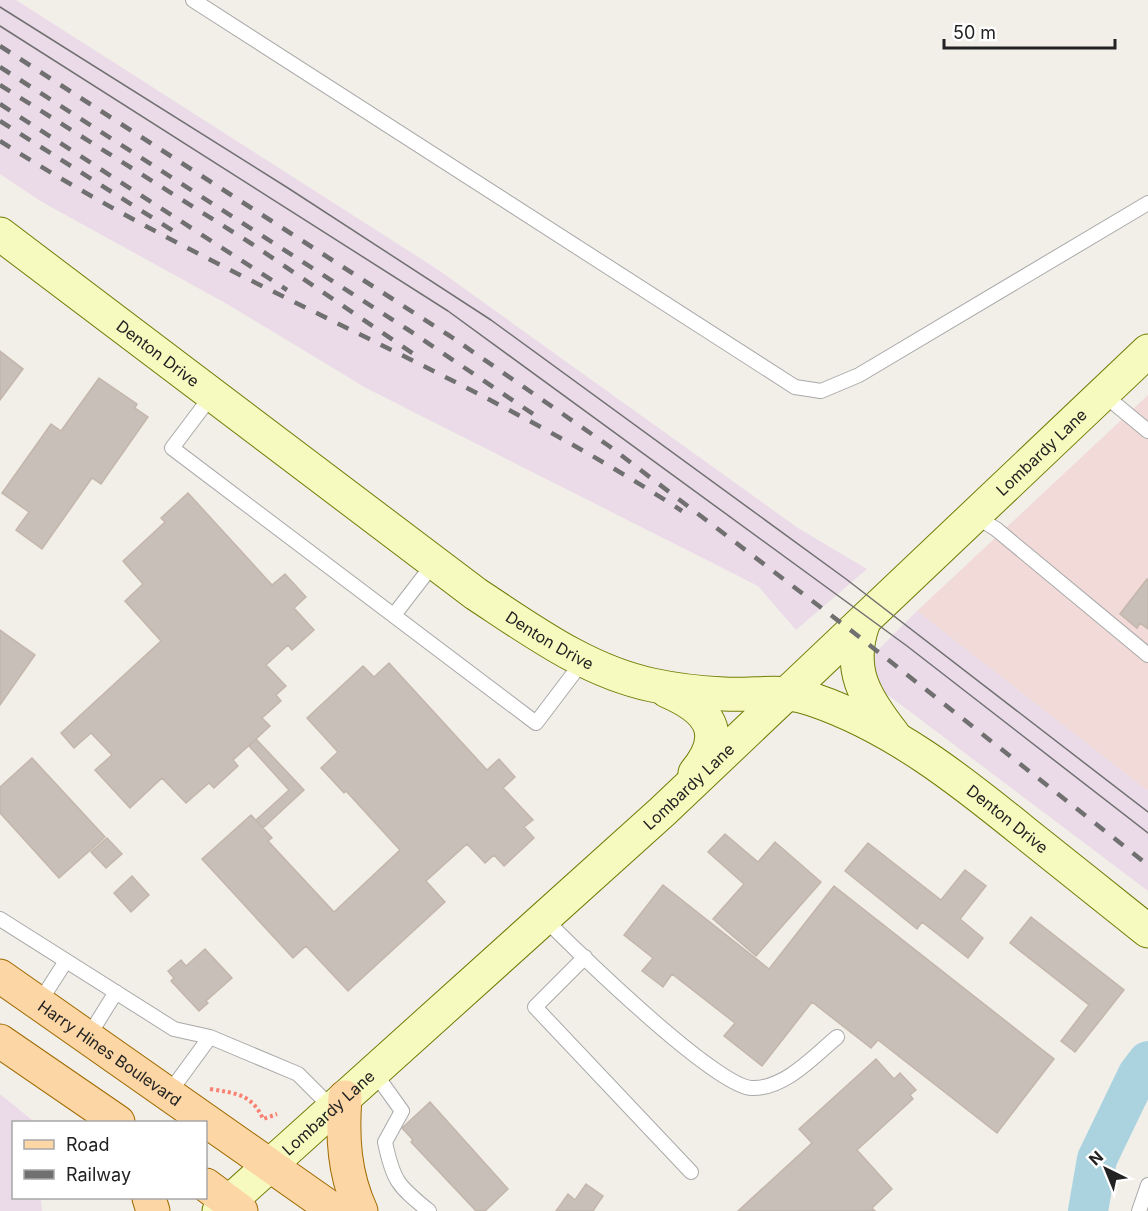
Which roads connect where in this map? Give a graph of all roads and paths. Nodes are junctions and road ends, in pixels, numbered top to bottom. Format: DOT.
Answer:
graph roads {
  1 [pos="193,0"];
  2 [pos="1148,203"];
  3 [pos="0,234"];
  4 [pos="1147,354"];
  5 [pos="212,394"];
  6 [pos="1103,394"];
  7 [pos="1148,431"];
  8 [pos="975,516"];
  9 [pos="434,563"];
  10 [pos="394,615"];
  11 [pos="862,624"];
  12 [pos="1148,655"];
  13 [pos="583,661"];
  14 [pos="652,685"];
  15 [pos="789,692"];
  16 [pos="897,740"];
  17 [pos="663,811"];
  18 [pos="544,918"];
  19 [pos="0,919"];
  20 [pos="1148,931"];
  21 [pos="585,957"];
  22 [pos="66,961"];
  23 [pos="0,976"];
  24 [pos="116,992"];
  25 [pos="39,1003"];
  26 [pos="88,1037"];
  27 [pos="210,1037"];
  28 [pos="837,1037"];
  29 [pos="0,1041"];
  30 [pos="373,1072"];
  31 [pos="169,1093"];
  32 [pos="339,1103"];
  33 [pos="277,1114"];
  34 [pos="111,1119"];
  35 [pos="263,1119"];
  36 [pos="269,1165"];
  37 [pos="691,1172"];
  38 [pos="1148,1185"];
  39 [pos="224,1202"];
  40 [pos="335,1211"];
  41 [pos="362,1211"];
  42 [pos="429,1211"];
  43 [pos="1139,1211"];
  1 -- 2 [label="lane"];
  3 -- 5 [label="main road, Denton Drive"];
  4 -- 6 [label="main road, Lombardy Lane"];
  5 -- 9 [label="main road, Denton Drive"];
  5 -- 10 [label="lane"];
  6 -- 7 [label="lane"];
  6 -- 8 [label="main road, Lombardy Lane"];
  8 -- 11 [label="main road, Lombardy Lane"];
  8 -- 12 [label="lane"];
  9 -- 10 [label="lane"];
  9 -- 13 [label="main road, Denton Drive"];
  10 -- 13 [label="lane"];
  11 -- 15 [label="main road, Lombardy Lane"];
  11 -- 16 [label="main road"];
  13 -- 14 [label="main road, Denton Drive"];
  14 -- 15 [label="main road, Denton Drive"];
  14 -- 17 [label="main road"];
  15 -- 16 [label="main road, Denton Drive"];
  15 -- 17 [label="main road, Lombardy Lane"];
  16 -- 20 [label="main road, Denton Drive"];
  17 -- 18 [label="main road, Lombardy Lane"];
  18 -- 21 [label="lane"];
  18 -- 30 [label="main road, Lombardy Lane"];
  19 -- 22 [label="lane"];
  21 -- 28 [label="lane"];
  21 -- 37 [label="lane"];
  22 -- 24 [label="lane"];
  22 -- 25 [label="lane"];
  23 -- 25 [label="main road, Harry Hines Boulevard"];
  24 -- 26 [label="lane"];
  24 -- 27 [label="lane"];
  25 -- 26 [label="main road, Harry Hines Boulevard"];
  26 -- 31 [label="main road, Harry Hines Boulevard"];
  27 -- 31 [label="lane"];
  27 -- 32 [label="lane"];
  29 -- 34 [label="main road"];
  30 -- 32 [label="main road, Lombardy Lane"];
  30 -- 42 [label="lane"];
  31 -- 36 [label="main road, Harry Hines Boulevard"];
  32 -- 36 [label="main road, Lombardy Lane"];
  32 -- 41 [label="main road"];
  33 -- 35 [label="path"];
  36 -- 39 [label="main road, Lombardy Lane"];
  36 -- 40 [label="main road, Harry Hines Boulevard"];
  38 -- 43 [label="lane"];
}
